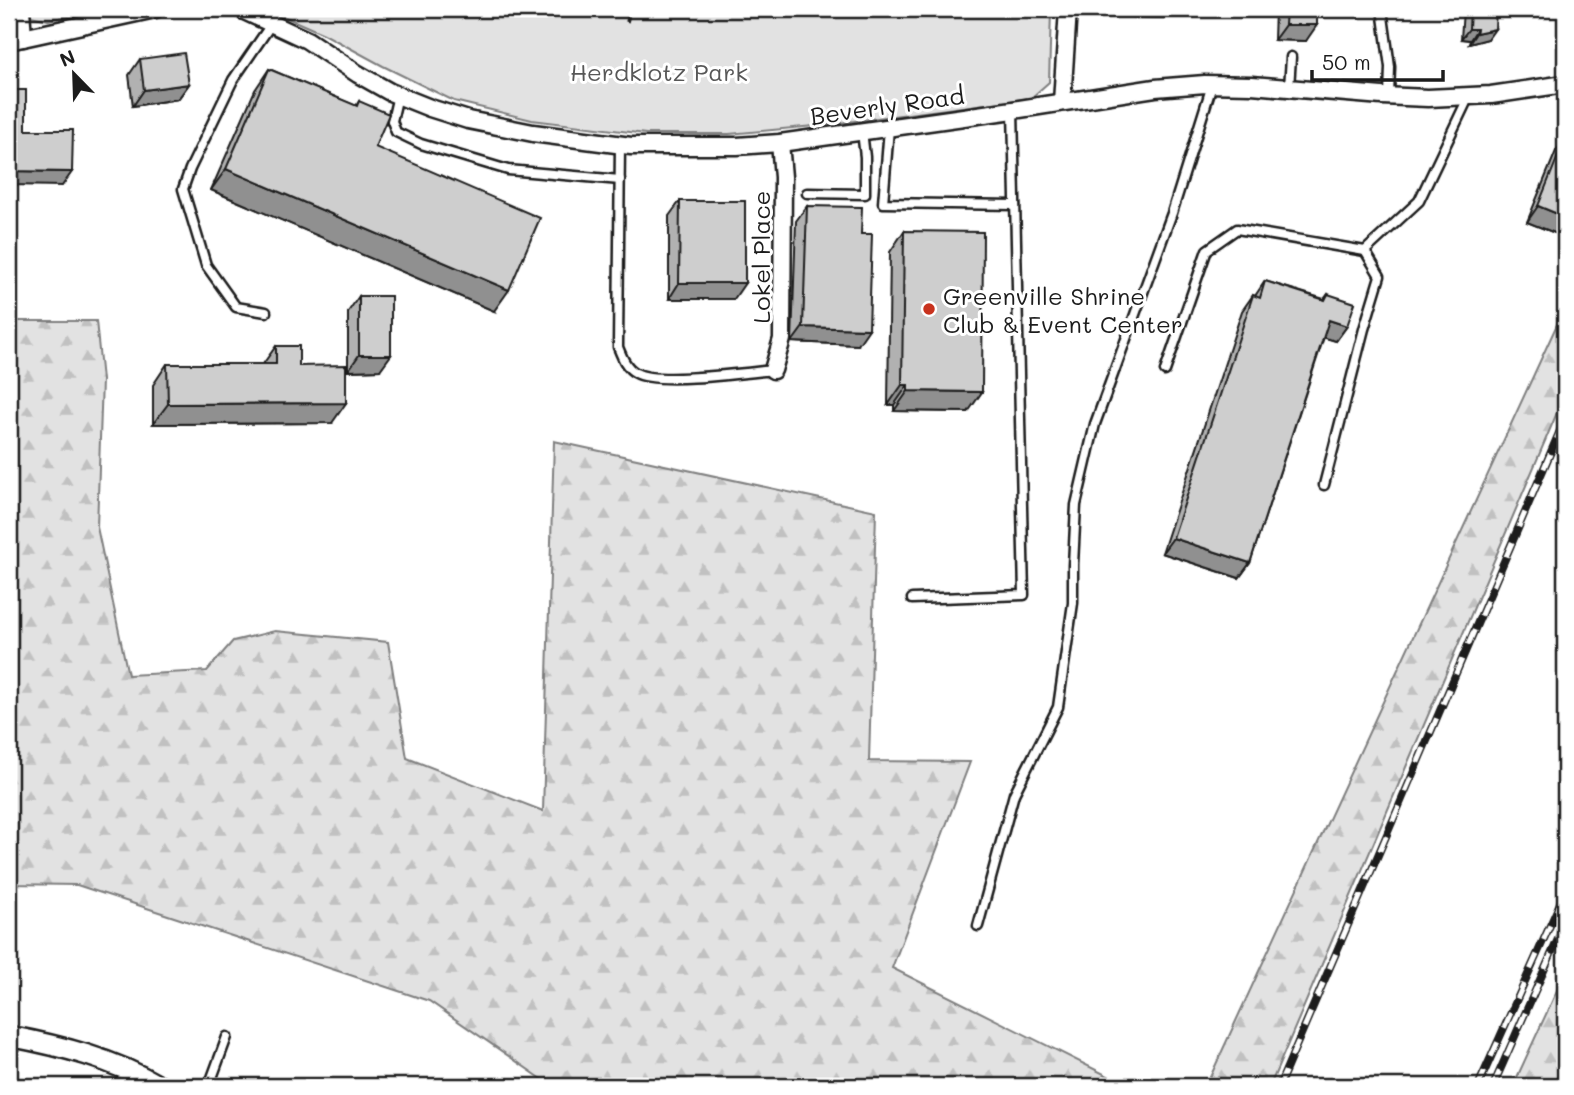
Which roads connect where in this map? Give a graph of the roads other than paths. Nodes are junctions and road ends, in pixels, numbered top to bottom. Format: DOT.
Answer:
graph roads {
  1 [pos="21,9"];
  2 [pos="155,9"];
  3 [pos="240,9"];
  4 [pos="1069,9"];
  5 [pos="1382,9"];
  6 [pos="272,23"];
  7 [pos="16,40"];
  8 [pos="1291,58"];
  9 [pos="1565,84"];
  10 [pos="1212,85"];
  11 [pos="1289,88"];
  12 [pos="398,95"];
  13 [pos="1389,96"];
  14 [pos="1469,96"];
  15 [pos="1062,102"];
  16 [pos="1013,110"];
  17 [pos="889,128"];
  18 [pos="862,131"];
  19 [pos="780,143"];
  20 [pos="620,144"];
  21 [pos="620,180"];
  22 [pos="807,193"];
  23 [pos="1015,205"];
  24 [pos="1365,251"];
  25 [pos="266,312"];
  26 [pos="773,370"];
  27 [pos="1165,371"];
  28 [pos="1324,485"];
  29 [pos="912,599"];
  30 [pos="978,926"];
  31 [pos="9,1037"];
  32 [pos="227,1037"];
  33 [pos="159,1086"];
  34 [pos="209,1086"];
  1 -- 7 [label="street"];
  2 -- 7 [label="street"];
  3 -- 6 [label="street, Beverly Road"];
  4 -- 15 [label="street"];
  5 -- 13 [label="lane"];
  6 -- 12 [label="street, Beverly Road"];
  6 -- 25 [label="lane"];
  8 -- 11 [label="lane"];
  9 -- 14 [label="street, Beverly Road"];
  10 -- 11 [label="street, Beverly Road"];
  10 -- 15 [label="street, Beverly Road"];
  10 -- 30 [label="lane"];
  11 -- 13 [label="street, Beverly Road"];
  12 -- 20 [label="street, Beverly Road"];
  12 -- 21 [label="lane"];
  13 -- 14 [label="street, Beverly Road"];
  14 -- 24 [label="lane"];
  15 -- 16 [label="street, Beverly Road"];
  16 -- 17 [label="street, Beverly Road"];
  16 -- 23 [label="lane"];
  17 -- 18 [label="street, Beverly Road"];
  17 -- 23 [label="lane"];
  18 -- 19 [label="street, Beverly Road"];
  18 -- 22 [label="lane"];
  19 -- 20 [label="street, Beverly Road"];
  19 -- 26 [label="street, Lokel Place"];
  20 -- 21 [label="lane"];
  21 -- 26 [label="lane"];
  23 -- 29 [label="lane"];
  24 -- 27 [label="lane"];
  24 -- 28 [label="lane"];
  31 -- 33 [label="street"];
  32 -- 34 [label="lane"];
}
